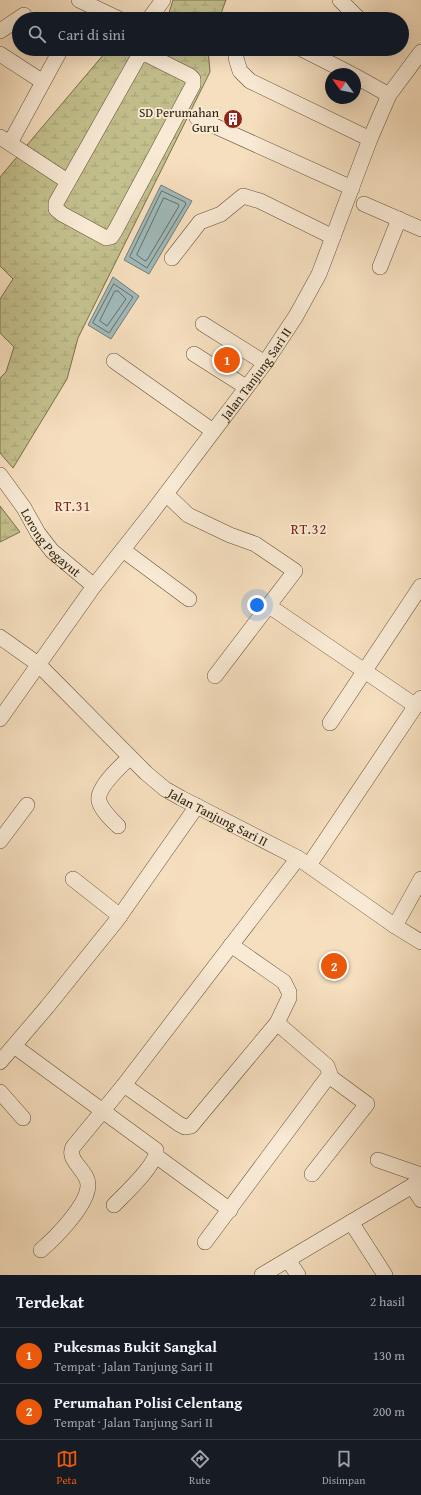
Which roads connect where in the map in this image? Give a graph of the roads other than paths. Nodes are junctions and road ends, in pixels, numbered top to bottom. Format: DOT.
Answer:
graph roads {
  1 [pos="79,0"];
  2 [pos="163,0"];
  3 [pos="340,0"];
  4 [pos="104,12"];
  5 [pos="154,12"];
  6 [pos="352,12"];
  7 [pos="12,23"];
  8 [pos="0,31"];
  9 [pos="421,52"];
  10 [pos="0,54"];
  11 [pos="57,56"];
  12 [pos="139,56"];
  13 [pos="152,56"];
  14 [pos="316,56"];
  15 [pos="236,58"];
  16 [pos="339,68"];
  17 [pos="361,79"];
  18 [pos="43,82"];
  19 [pos="389,95"];
  20 [pos="197,118"];
  21 [pos="370,139"];
  22 [pos="5,140"];
  23 [pos="67,181"];
  24 [pos="352,188"];
  25 [pos="364,204"];
  26 [pos="399,219"];
  27 [pos="421,229"];
  28 [pos="333,237"];
  29 [pos="172,258"];
  30 [pos="380,267"];
  31 [pos="203,324"];
  32 [pos="194,354"];
  33 [pos="114,361"];
  34 [pos="265,363"];
  35 [pos="246,387"];
  36 [pos="213,431"];
  37 [pos="0,476"];
  38 [pos="166,494"];
  39 [pos="123,550"];
  40 [pos="94,586"];
  41 [pos="421,586"];
  42 [pos="189,599"];
  43 [pos="269,606"];
  44 [pos="0,636"];
  45 [pos="38,664"];
  46 [pos="365,671"];
  47 [pos="215,676"];
  48 [pos="417,709"];
  49 [pos="0,719"];
  50 [pos="330,723"];
  51 [pos="130,756"];
  52 [pos="27,805"];
  53 [pos="197,806"];
  54 [pos="118,826"];
  55 [pos="3,831"];
  56 [pos="304,862"];
  57 [pos="73,879"];
  58 [pos="421,879"];
  59 [pos="120,916"];
  60 [pos="395,926"];
  61 [pos="421,942"];
  62 [pos="231,946"];
  63 [pos="277,1023"];
  64 [pos="14,1046"];
  65 [pos="0,1062"];
  66 [pos="329,1076"];
  67 [pos="124,1085"];
  68 [pos="0,1092"];
  69 [pos="103,1111"];
  70 [pos="23,1118"];
  71 [pos="156,1156"];
  72 [pos="378,1160"];
  73 [pos="312,1174"];
  74 [pos="418,1180"];
  75 [pos="421,1200"];
  76 [pos="114,1206"];
  77 [pos="230,1210"];
  78 [pos="352,1222"];
  79 [pos="205,1242"];
  80 [pos="41,1250"];
  81 [pos="288,1260"];
  82 [pos="262,1275"];
  83 [pos="298,1275"];
  84 [pos="385,1275"];
  1 -- 4 [label="street"];
  2 -- 5 [label="street"];
  3 -- 6 [label="street"];
  7 -- 8 [label="street"];
  9 -- 19 [label="street, Jalan Tanjung Sari II"];
  10 -- 18 [label="street"];
  11 -- 18 [label="street"];
  12 -- 23 [label="street"];
  13 -- 23 [label="street"];
  14 -- 16 [label="street"];
  15 -- 21 [label="street"];
  17 -- 19 [label="street"];
  18 -- 22 [label="street"];
  19 -- 21 [label="street, Jalan Tanjung Sari II"];
  20 -- 24 [label="street"];
  21 -- 24 [label="street, Jalan Tanjung Sari II"];
  22 -- 23 [label="street"];
  24 -- 28 [label="street, Jalan Tanjung Sari II"];
  25 -- 26 [label="street"];
  26 -- 27 [label="street"];
  26 -- 30 [label="street"];
  28 -- 29 [label="street"];
  28 -- 34 [label="street, Jalan Tanjung Sari II"];
  31 -- 34 [label="street"];
  32 -- 35 [label="street"];
  33 -- 36 [label="street"];
  34 -- 35 [label="street, Jalan Tanjung Sari II"];
  35 -- 36 [label="street, Jalan Tanjung Sari II"];
  36 -- 38 [label="street, Jalan Tanjung Sari II"];
  37 -- 40 [label="street, Lorong Pegayut"];
  38 -- 39 [label="street, Jalan Tanjung Sari II"];
  38 -- 43 [label="street"];
  39 -- 40 [label="street, Jalan Tanjung Sari II"];
  39 -- 42 [label="street"];
  40 -- 45 [label="street, Jalan Tanjung Sari II"];
  41 -- 46 [label="street"];
  43 -- 46 [label="street"];
  43 -- 47 [label="street"];
  44 -- 45 [label="street"];
  45 -- 49 [label="street, Jalan Tanjung Sari II"];
  45 -- 51 [label="street, Jalan Tanjung Sari II"];
  46 -- 48 [label="street"];
  46 -- 50 [label="street"];
  48 -- 56 [label="street"];
  51 -- 53 [label="street, Jalan Tanjung Sari II"];
  51 -- 54 [label="street"];
  52 -- 55 [label="street"];
  53 -- 56 [label="street, Jalan Tanjung Sari II"];
  53 -- 59 [label="street"];
  56 -- 60 [label="street, Jalan Tanjung Sari II"];
  56 -- 62 [label="street"];
  57 -- 59 [label="street"];
  58 -- 60 [label="street"];
  59 -- 64 [label="street"];
  60 -- 61 [label="street, Jalan Tanjung Sari II"];
  62 -- 63 [label="street"];
  62 -- 67 [label="street"];
  63 -- 66 [label="street"];
  63 -- 67 [label="street"];
  64 -- 65 [label="street"];
  64 -- 69 [label="street"];
  66 -- 73 [label="street"];
  66 -- 77 [label="street"];
  67 -- 69 [label="street"];
  68 -- 70 [label="street"];
  69 -- 71 [label="street"];
  69 -- 80 [label="street"];
  71 -- 76 [label="street"];
  71 -- 77 [label="street"];
  72 -- 74 [label="street"];
  74 -- 75 [label="street"];
  74 -- 78 [label="street"];
  77 -- 79 [label="street"];
  78 -- 81 [label="street"];
  78 -- 84 [label="street"];
  81 -- 82 [label="street"];
  81 -- 83 [label="street"];
}
